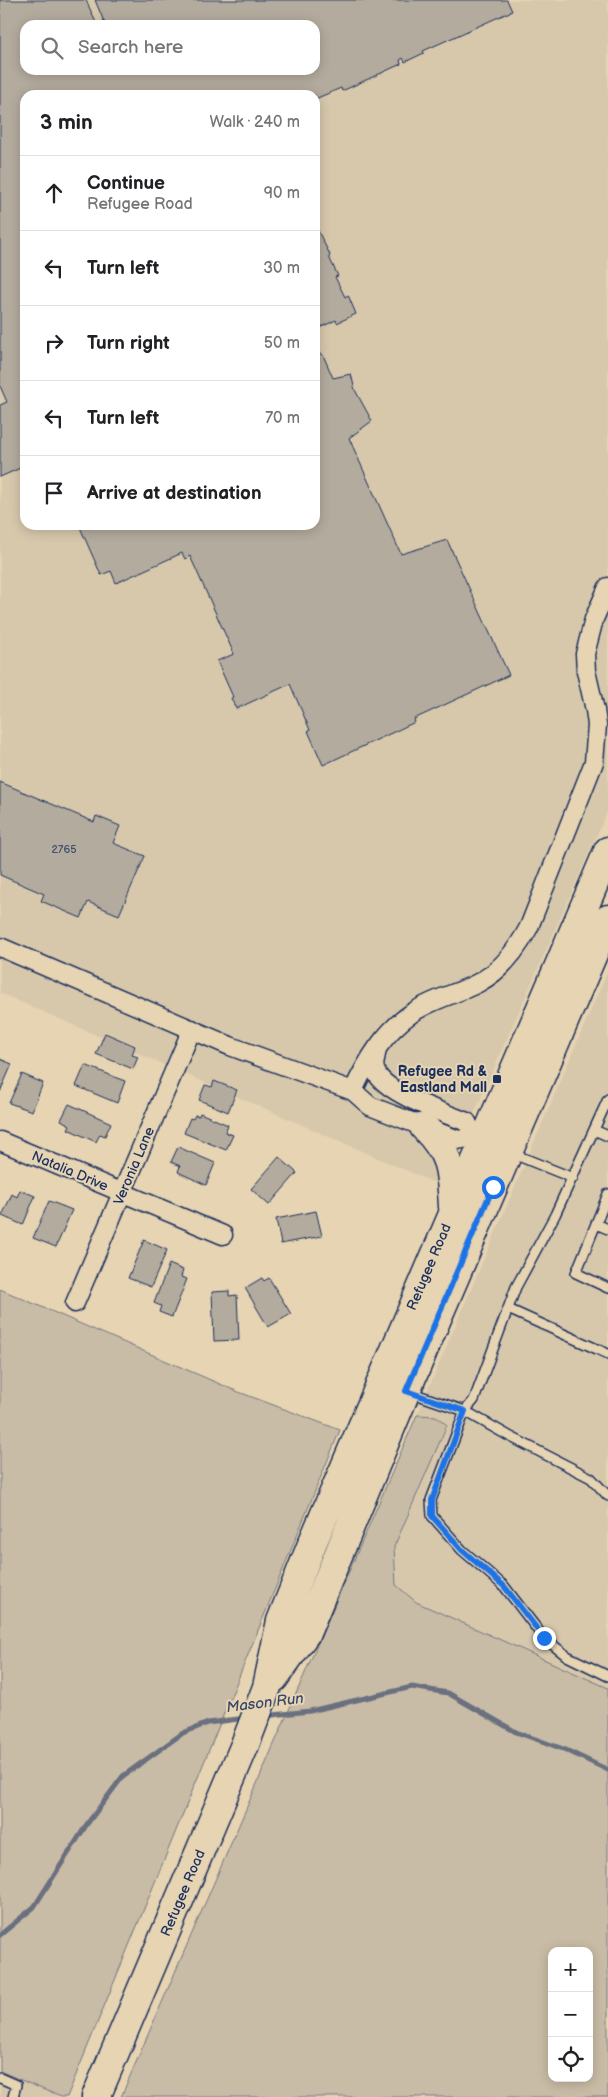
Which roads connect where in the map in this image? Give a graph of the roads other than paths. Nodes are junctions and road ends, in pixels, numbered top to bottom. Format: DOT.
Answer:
graph roads {
  1 [pos="608,586"];
  2 [pos="608,851"];
  3 [pos="608,919"];
  4 [pos="0,947"];
  5 [pos="192,1029"];
  6 [pos="378,1046"];
  7 [pos="353,1090"];
  8 [pos="394,1091"];
  9 [pos="608,1099"];
  10 [pos="424,1127"];
  11 [pos="594,1130"];
  12 [pos="608,1136"];
  13 [pos="479,1139"];
  14 [pos="0,1141"];
  15 [pos="508,1152"];
  16 [pos="574,1178"];
  17 [pos="122,1193"];
  18 [pos="608,1194"];
  19 [pos="453,1211"];
  20 [pos="596,1224"];
  21 [pos="608,1229"];
  22 [pos="223,1235"];
  23 [pos="608,1288"];
  24 [pos="75,1303"];
  25 [pos="508,1309"];
  26 [pos="608,1354"];
  27 [pos="406,1391"];
  28 [pos="465,1411"];
  29 [pos="608,1496"];
  30 [pos="608,1676"];
  31 [pos="260,1706"];
  32 [pos="0,2078"];
  33 [pos="13,2097"];
  34 [pos="96,2097"];
  1 -- 6 [label="street"];
  2 -- 13 [label="main road, Refugee Road"];
  3 -- 15 [label="main road, Refugee Road"];
  4 -- 5 [label="street"];
  5 -- 7 [label="street"];
  5 -- 17 [label="street, Veronia Lane"];
  6 -- 7 [label="street"];
  6 -- 8 [label="street"];
  7 -- 8 [label="street"];
  7 -- 10 [label="street"];
  8 -- 13 [label="street"];
  9 -- 11 [label="lane"];
  10 -- 13 [label="street"];
  10 -- 19 [label="main road"];
  11 -- 12 [label="lane"];
  11 -- 16 [label="lane"];
  13 -- 15 [label="street"];
  13 -- 19 [label="main road, Refugee Road"];
  14 -- 17 [label="street, Natalia Drive"];
  15 -- 16 [label="lane"];
  15 -- 27 [label="main road, Refugee Road"];
  16 -- 25 [label="lane"];
  17 -- 22 [label="street, Natalia Drive"];
  17 -- 24 [label="street, Veronia Lane"];
  18 -- 20 [label="lane"];
  19 -- 31 [label="main road, Refugee Road"];
  20 -- 21 [label="lane"];
  20 -- 23 [label="lane"];
  25 -- 26 [label="lane"];
  25 -- 28 [label="lane"];
  27 -- 28 [label="lane"];
  27 -- 31 [label="main road, Refugee Road"];
  28 -- 29 [label="lane"];
  28 -- 30 [label="lane"];
  31 -- 34 [label="main road, Refugee Road"];
  32 -- 33 [label="lane"];
}
